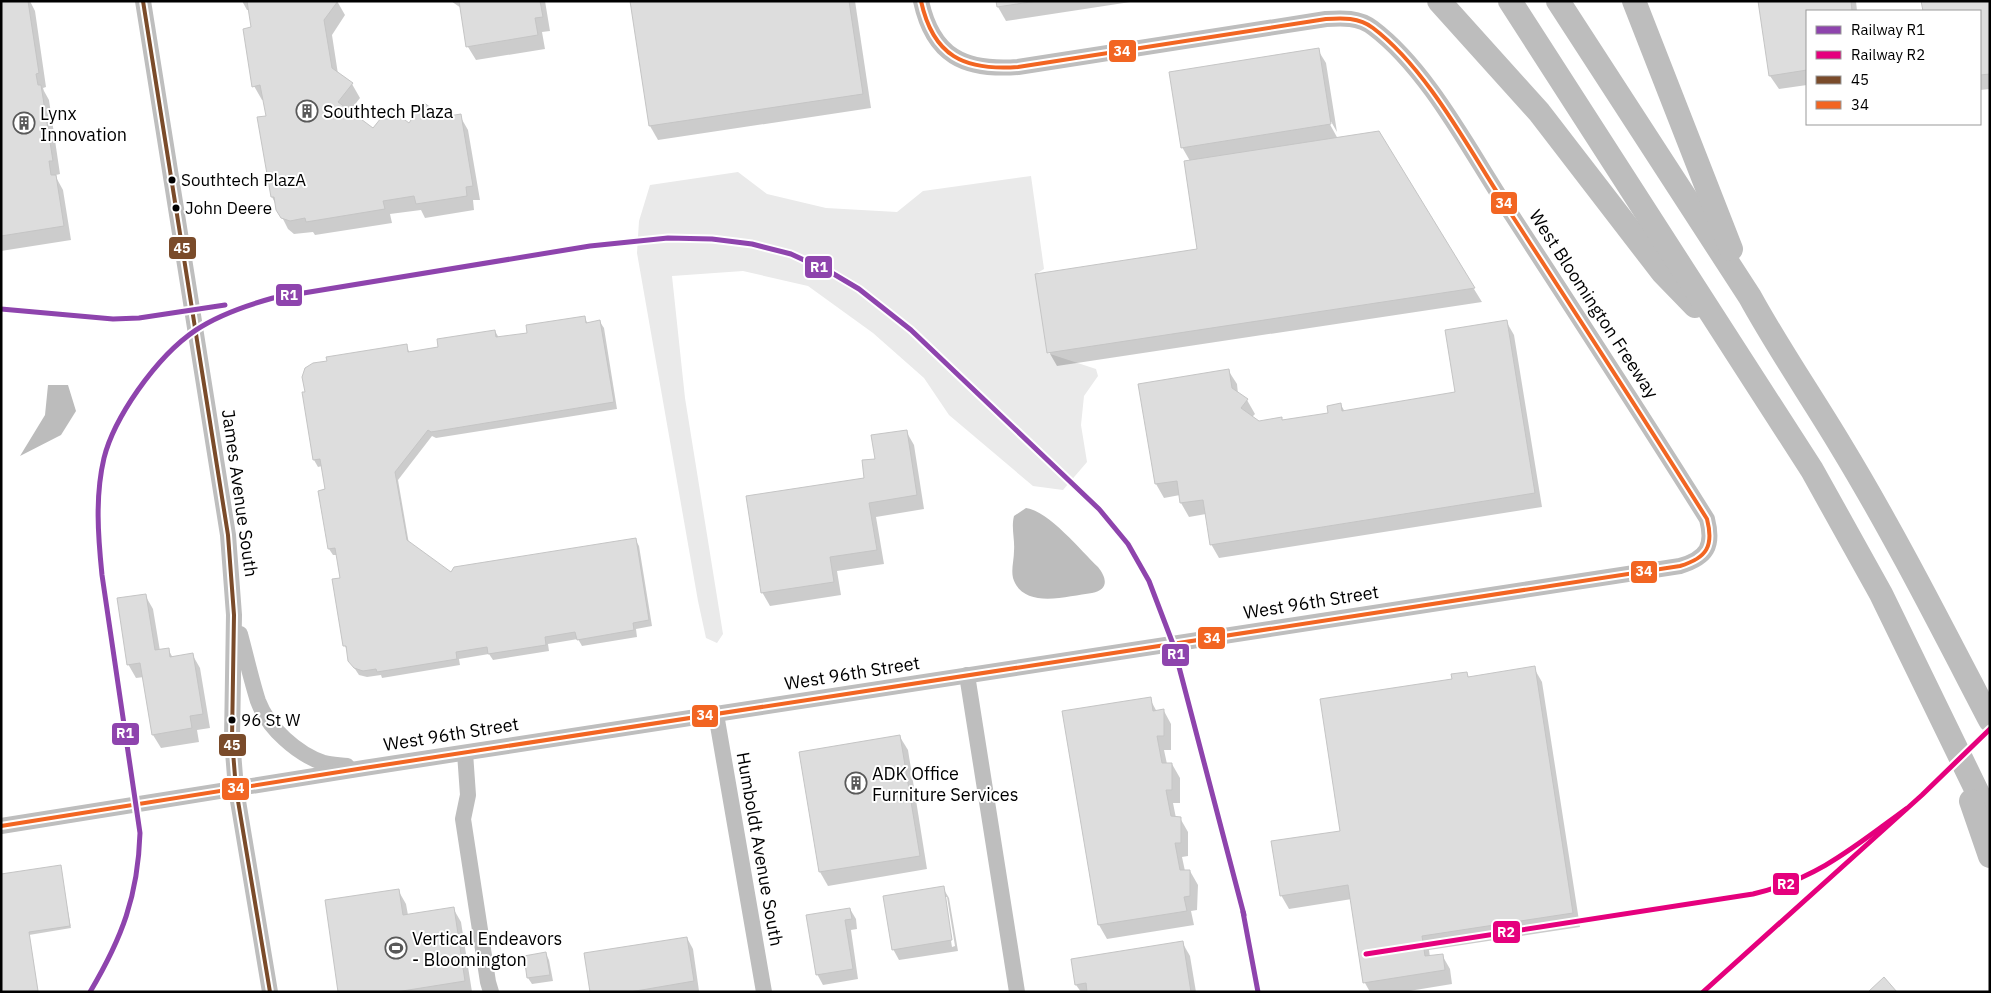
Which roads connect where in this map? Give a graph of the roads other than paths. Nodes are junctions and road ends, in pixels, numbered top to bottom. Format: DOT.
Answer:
graph roads {
  1 [pos="143,1"];
  2 [pos="921,1"];
  3 [pos="1439,1"];
  4 [pos="1510,1"];
  5 [pos="1558,1"];
  6 [pos="1634,1"];
  7 [pos="1750,297"];
  8 [pos="1733,346"];
  9 [pos="1705,552"];
  10 [pos="234,615"];
  11 [pos="967,675"];
  12 [pos="716,714"];
  13 [pos="1990,720"];
  14 [pos="1948,728"];
  15 [pos="465,753"];
  16 [pos="364,768"];
  17 [pos="236,789"];
  18 [pos="1990,818"];
  19 [pos="1,826"];
  20 [pos="1990,856"];
  21 [pos="270,992"];
  22 [pos="491,992"];
  23 [pos="764,992"];
  24 [pos="1016,992"];
  1 -- 10 [label="street, James Avenue South"];
  2 -- 9 [label="street, West Bloomington Freeway"];
  3 -- 8 [label="highway"];
  4 -- 8 [label="highway"];
  5 -- 7 [label="highway"];
  6 -- 7 [label="highway"];
  7 -- 13 [label="highway"];
  8 -- 14 [label="highway"];
  9 -- 11 [label="street, West 96th Street"];
  10 -- 16 [label="street"];
  10 -- 17 [label="street, James Avenue South"];
  11 -- 12 [label="street, West 96th Street"];
  11 -- 24 [label="street"];
  12 -- 15 [label="street, West 96th Street"];
  12 -- 23 [label="street, Humboldt Avenue South"];
  14 -- 18 [label="highway"];
  14 -- 20 [label="highway"];
  15 -- 16 [label="street, West 96th Street"];
  15 -- 22 [label="street"];
  16 -- 17 [label="street, West 96th Street"];
  17 -- 19 [label="street, West 96th Street"];
  17 -- 21 [label="street, James Avenue South"];
}
